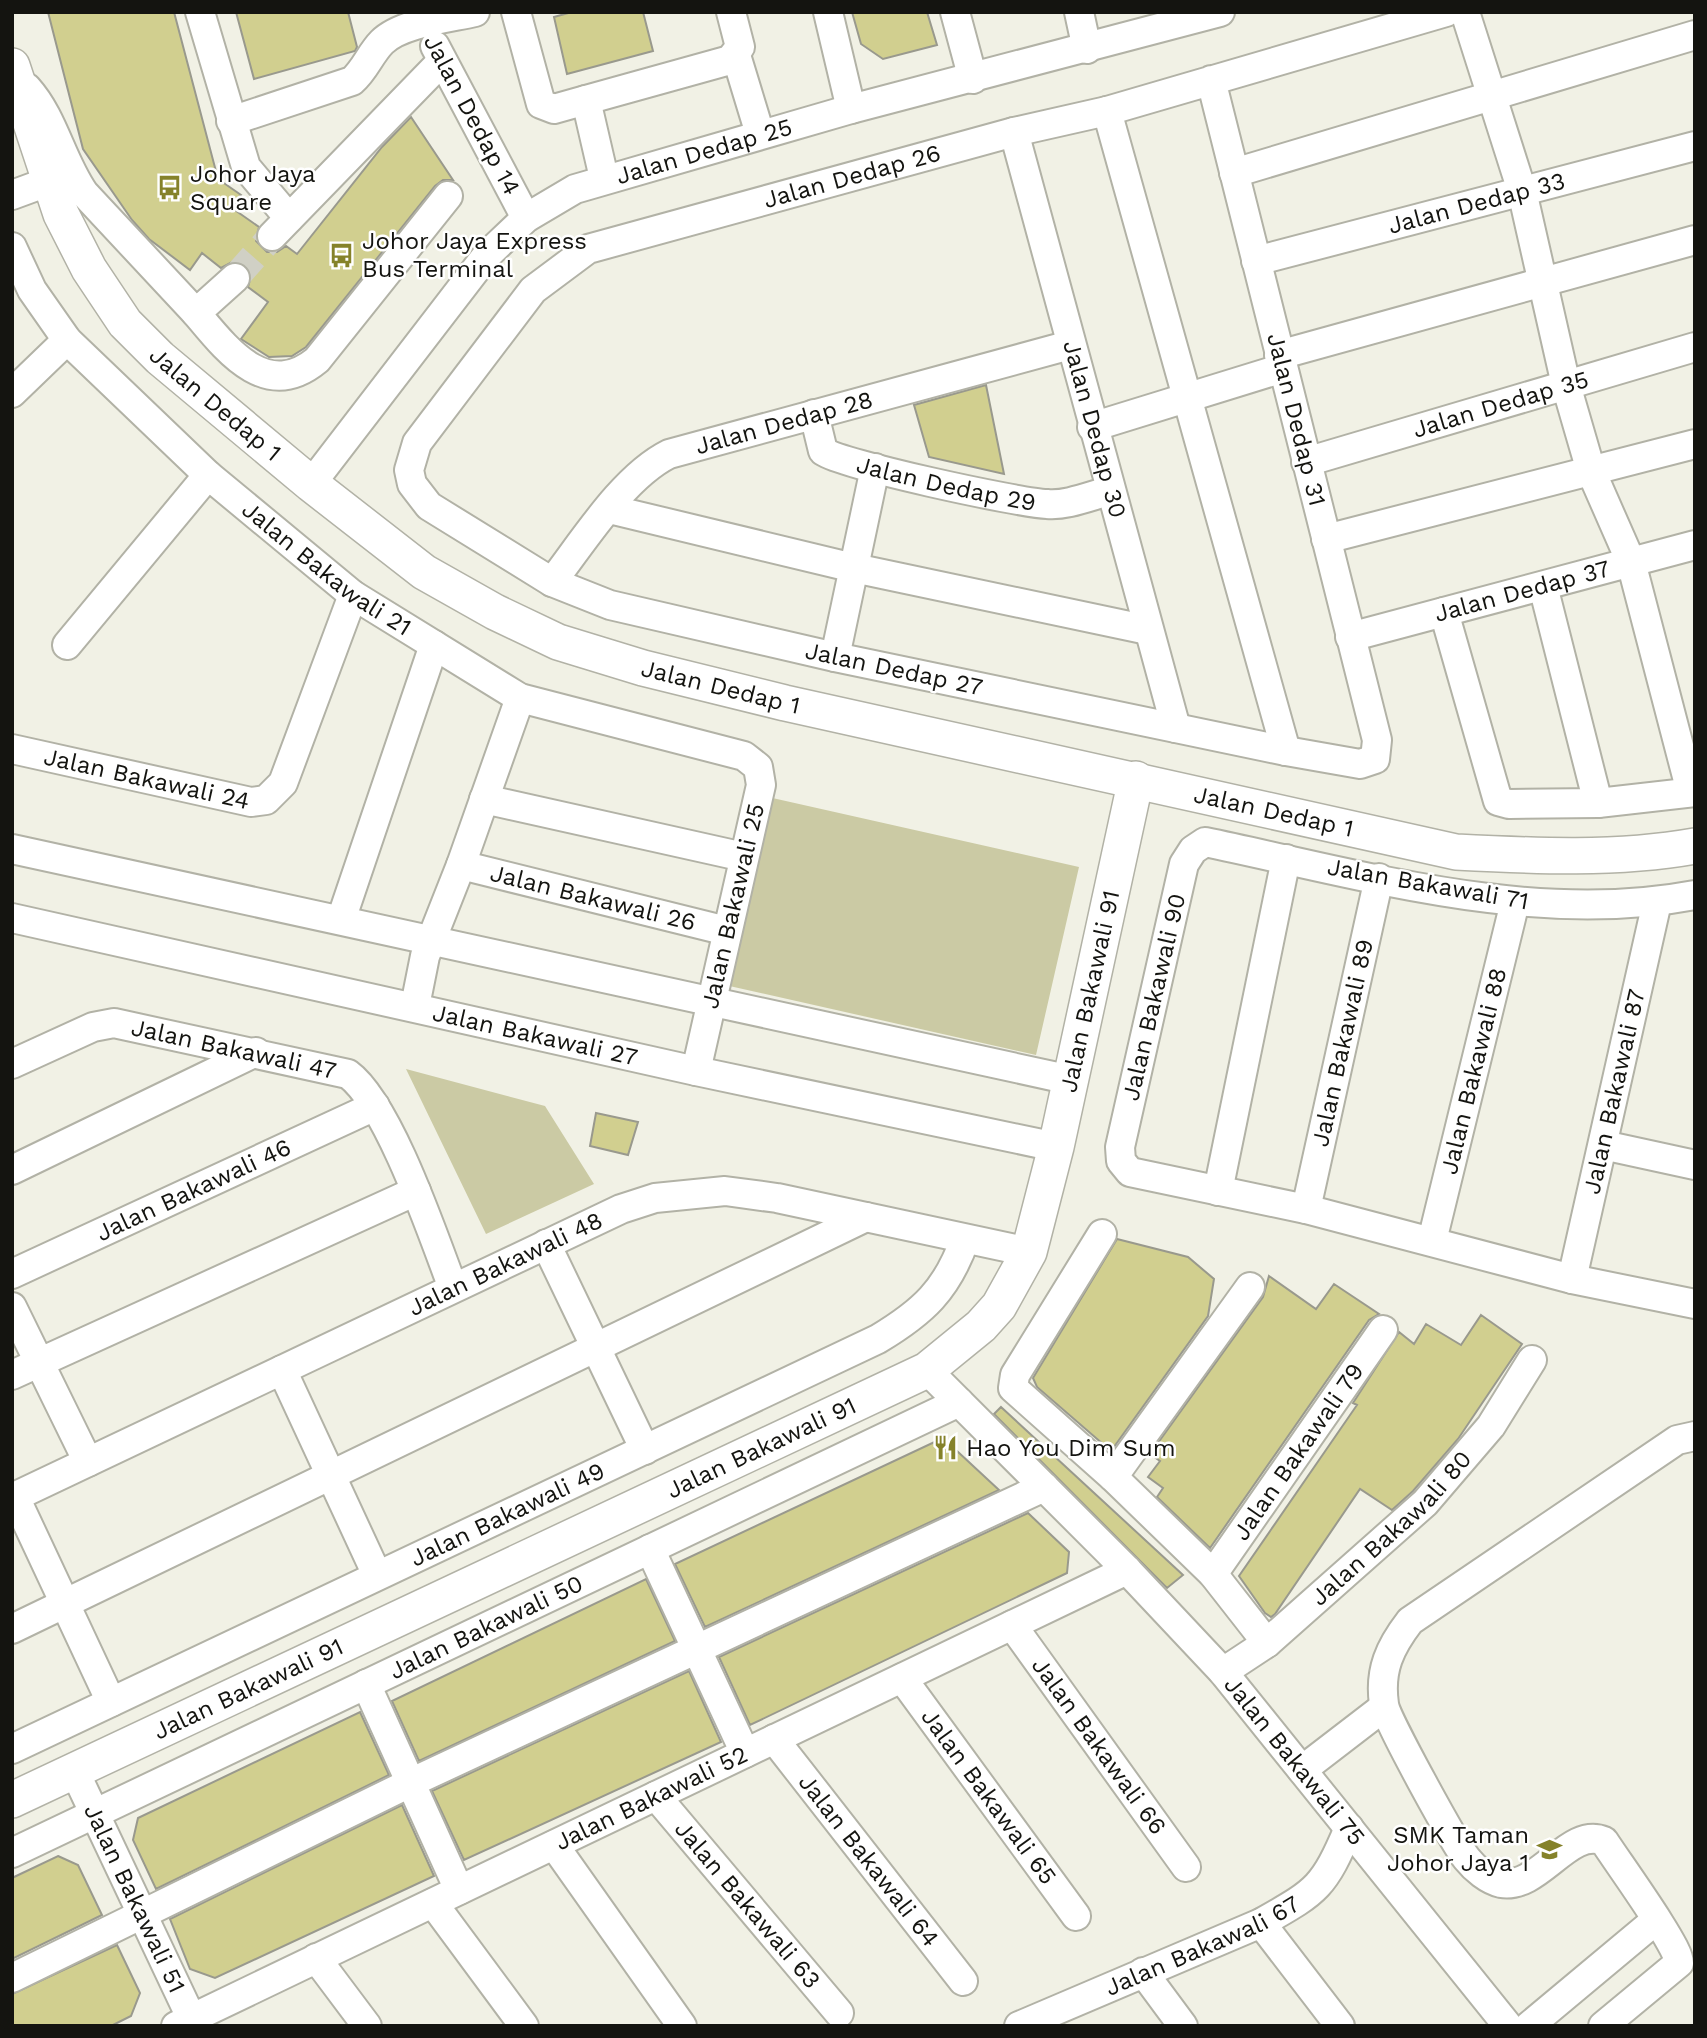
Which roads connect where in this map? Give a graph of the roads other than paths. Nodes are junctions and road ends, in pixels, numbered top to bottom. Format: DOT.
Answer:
graph roads {
  1 [pos="200,12"];
  2 [pos="475,12"];
  3 [pos="516,12"];
  4 [pos="731,12"];
  5 [pos="828,12"];
  6 [pos="955,12"];
  7 [pos="1079,12"];
  8 [pos="1220,12"];
  9 [pos="1446,12"];
  10 [pos="1465,12"];
  11 [pos="421,18"];
  12 [pos="1695,35"];
  13 [pos="1087,48"];
  14 [pos="736,55"];
  15 [pos="442,61"];
  16 [pos="13,70"];
  17 [pos="973,79"];
  18 [pos="1211,80"];
  19 [pos="1491,96"];
  20 [pos="586,100"];
  21 [pos="850,109"];
  22 [pos="1107,111"];
  23 [pos="231,121"];
  24 [pos="1014,132"];
  25 [pos="760,134"];
  26 [pos="1695,146"];
  27 [pos="1234,173"];
  28 [pos="604,178"];
  29 [pos="50,181"];
  30 [pos="1521,191"];
  31 [pos="12,195"];
  32 [pos="448,196"];
  33 [pos="526,218"];
  34 [pos="1695,240"];
  35 [pos="12,247"];
  36 [pos="1256,261"];
  37 [pos="235,278"];
  38 [pos="1542,282"];
  39 [pos="196,313"];
  40 [pos="67,340"];
  41 [pos="1070,345"];
  42 [pos="1695,347"];
  43 [pos="1281,361"];
  44 [pos="1566,385"];
  45 [pos="12,393"];
  46 [pos="1188,397"];
  47 [pos="814,414"];
  48 [pos="1093,427"];
  49 [pos="1695,444"];
  50 [pos="1306,462"];
  51 [pos="875,468"];
  52 [pos="1591,471"];
  53 [pos="208,475"];
  54 [pos="311,484"];
  55 [pos="1109,491"];
  56 [pos="436,509"];
  57 [pos="608,509"];
  58 [pos="1326,539"];
  59 [pos="1695,545"];
  60 [pos="1631,562"];
  61 [pos="853,568"];
  62 [pos="552,582"];
  63 [pos="1543,586"];
  64 [pos="353,595"];
  65 [pos="1444,612"];
  66 [pos="1148,629"];
  67 [pos="1350,637"];
  68 [pos="67,645"];
  69 [pos="434,645"];
  70 [pos="835,657"];
  71 [pos="520,698"];
  72 [pos="1176,728"];
  73 [pos="12,749"];
  74 [pos="1286,751"];
  75 [pos="736,754"];
  76 [pos="1375,759"];
  77 [pos="1136,779"];
  78 [pos="1693,792"];
  79 [pos="484,799"];
  80 [pos="1598,803"];
  81 [pos="1205,842"];
  82 [pos="1695,846"];
  83 [pos="12,849"];
  84 [pos="744,857"];
  85 [pos="1286,859"];
  86 [pos="461,865"];
  87 [pos="1379,878"];
  88 [pos="1695,895"];
  89 [pos="1515,902"];
  90 [pos="1657,902"];
  91 [pos="12,918"];
  92 [pos="341,920"];
  93 [pos="727,931"];
  94 [pos="431,940"];
  95 [pos="712,1001"];
  96 [pos="415,1006"];
  97 [pos="256,1052"];
  98 [pos="12,1064"];
  99 [pos="696,1071"];
  100 [pos="1071,1080"];
  101 [pos="375,1107"];
  102 [pos="1603,1145"];
  103 [pos="1056,1147"];
  104 [pos="1695,1166"];
  105 [pos="12,1170"];
  106 [pos="416,1191"];
  107 [pos="1218,1191"];
  108 [pos="1306,1209"];
  109 [pos="866,1217"];
  110 [pos="1102,1234"];
  111 [pos="965,1240"];
  112 [pos="1432,1241"];
  113 [pos="546,1244"];
  114 [pos="1029,1252"];
  115 [pos="12,1274"];
  116 [pos="1572,1279"];
  117 [pos="1250,1287"];
  118 [pos="453,1288"];
  119 [pos="1695,1304"];
  120 [pos="12,1307"];
  121 [pos="1383,1330"];
  122 [pos="596,1347"];
  123 [pos="1532,1360"];
  124 [pos="39,1362"];
  125 [pos="282,1370"];
  126 [pos="927,1370"];
  127 [pos="12,1376"];
  128 [pos="959,1402"];
  129 [pos="1695,1436"];
  130 [pos="645,1450"];
  131 [pos="88,1462"];
  132 [pos="330,1474"];
  133 [pos="1113,1477"];
  134 [pos="1044,1487"];
  135 [pos="14,1498"];
  136 [pos="650,1549"];
  137 [pos="1127,1570"];
  138 [pos="1213,1574"];
  139 [pos="377,1575"];
  140 [pos="65,1603"];
  141 [pos="1012,1625"];
  142 [pos="12,1629"];
  143 [pos="1267,1643"];
  144 [pos="697,1650"];
  145 [pos="1223,1672"];
  146 [pos="902,1678"];
  147 [pos="366,1684"];
  148 [pos="111,1702"];
  149 [pos="1384,1707"];
  150 [pos="774,1739"];
  151 [pos="12,1749"];
  152 [pos="745,1753"];
  153 [pos="74,1770"];
  154 [pos="1302,1770"];
  155 [pos="410,1783"];
  156 [pos="656,1796"];
  157 [pos="12,1800"];
  158 [pos="94,1813"];
  159 [pos="1349,1828"];
  160 [pos="554,1844"];
  161 [pos="12,1853"];
  162 [pos="1186,1867"];
  163 [pos="459,1890"];
  164 [pos="433,1903"];
  165 [pos="143,1916"];
  166 [pos="1076,1916"];
  167 [pos="1656,1920"];
  168 [pos="1261,1923"];
  169 [pos="316,1958"];
  170 [pos="1143,1972"];
  171 [pos="12,1978"];
  172 [pos="963,1981"];
  173 [pos="839,2013"];
  174 [pos="187,2023"];
  175 [pos="367,2026"];
  176 [pos="524,2026"];
  177 [pos="682,2026"];
  178 [pos="1019,2026"];
  179 [pos="1183,2026"];
  180 [pos="1340,2026"];
  181 [pos="1508,2026"];
  182 [pos="1529,2026"];
  183 [pos="1604,2026"];
  1 -- 23 [label="street"];
  2 -- 11 [label="street"];
  3 -- 20 [label="street"];
  4 -- 14 [label="street"];
  5 -- 21 [label="street"];
  6 -- 17 [label="street"];
  7 -- 13 [label="street"];
  8 -- 13 [label="street, Jalan Dedap 25"];
  9 -- 18 [label="street, Jalan Dedap 26"];
  10 -- 19 [label="street"];
  11 -- 15 [label="street, Jalan Dedap 14"];
  11 -- 23 [label="street"];
  12 -- 19 [label="street"];
  13 -- 17 [label="street, Jalan Dedap 25"];
  14 -- 20 [label="street"];
  14 -- 25 [label="street"];
  15 -- 23 [label="street"];
  15 -- 33 [label="street, Jalan Dedap 14"];
  16 -- 29 [label="main road, Jalan Dedap 1"];
  16 -- 39 [label="street"];
  17 -- 21 [label="street, Jalan Dedap 25"];
  18 -- 22 [label="street, Jalan Dedap 26"];
  18 -- 27 [label="street, Jalan Dedap 31"];
  19 -- 27 [label="street"];
  19 -- 30 [label="street"];
  20 -- 28 [label="street"];
  21 -- 25 [label="street, Jalan Dedap 25"];
  22 -- 24 [label="street, Jalan Dedap 26"];
  22 -- 46 [label="street"];
  24 -- 41 [label="street, Jalan Dedap 30"];
  24 -- 56 [label="street, Jalan Dedap 26"];
  25 -- 28 [label="street, Jalan Dedap 25"];
  26 -- 30 [label="street, Jalan Dedap 33"];
  27 -- 36 [label="street, Jalan Dedap 31"];
  28 -- 33 [label="street, Jalan Dedap 25"];
  29 -- 31 [label="street"];
  29 -- 54 [label="main road, Jalan Dedap 1"];
  30 -- 36 [label="street, Jalan Dedap 33"];
  30 -- 38 [label="street"];
  32 -- 39 [label="street"];
  33 -- 54 [label="street, Jalan Dedap 25"];
  34 -- 38 [label="street"];
  35 -- 40 [label="street, Jalan Bakawali 21"];
  36 -- 43 [label="street, Jalan Dedap 31"];
  37 -- 39 [label="street"];
  38 -- 43 [label="street"];
  38 -- 44 [label="street"];
  40 -- 45 [label="street"];
  40 -- 53 [label="street, Jalan Bakawali 21"];
  41 -- 47 [label="street, Jalan Dedap 28"];
  41 -- 48 [label="street, Jalan Dedap 30"];
  42 -- 44 [label="street, Jalan Dedap 35"];
  43 -- 46 [label="street"];
  43 -- 50 [label="street, Jalan Dedap 31"];
  44 -- 50 [label="street, Jalan Dedap 35"];
  44 -- 52 [label="street"];
  46 -- 48 [label="street"];
  46 -- 74 [label="street"];
  47 -- 51 [label="street, Jalan Dedap 29"];
  47 -- 57 [label="street, Jalan Dedap 28"];
  48 -- 55 [label="street, Jalan Dedap 30"];
  49 -- 52 [label="street"];
  50 -- 58 [label="street, Jalan Dedap 31"];
  51 -- 55 [label="street, Jalan Dedap 29"];
  51 -- 61 [label="street"];
  52 -- 58 [label="street"];
  52 -- 60 [label="street"];
  53 -- 64 [label="street, Jalan Bakawali 21"];
  53 -- 68 [label="street"];
  54 -- 77 [label="main road, Jalan Dedap 1"];
  55 -- 66 [label="street, Jalan Dedap 30"];
  56 -- 62 [label="street, Jalan Dedap 27"];
  57 -- 61 [label="street"];
  57 -- 62 [label="street, Jalan Dedap 28"];
  58 -- 67 [label="street, Jalan Dedap 31"];
  59 -- 60 [label="street, Jalan Dedap 37"];
  60 -- 63 [label="street, Jalan Dedap 37"];
  60 -- 78 [label="street"];
  61 -- 66 [label="street"];
  61 -- 70 [label="street"];
  62 -- 70 [label="street, Jalan Dedap 27"];
  63 -- 65 [label="street, Jalan Dedap 37"];
  63 -- 80 [label="street"];
  64 -- 69 [label="street, Jalan Bakawali 21"];
  64 -- 73 [label="street, Jalan Bakawali 24"];
  65 -- 67 [label="street, Jalan Dedap 37"];
  65 -- 80 [label="street"];
  66 -- 72 [label="street, Jalan Dedap 30"];
  67 -- 76 [label="street, Jalan Dedap 31"];
  69 -- 71 [label="street, Jalan Bakawali 21"];
  69 -- 92 [label="street"];
  70 -- 72 [label="street, Jalan Dedap 27"];
  71 -- 75 [label="street, Jalan Bakawali 21"];
  71 -- 79 [label="street"];
  72 -- 74 [label="street, Jalan Dedap 27"];
  74 -- 76 [label="street, Jalan Dedap 27"];
  75 -- 84 [label="street, Jalan Bakawali 25"];
  77 -- 82 [label="main road, Jalan Dedap 1"];
  77 -- 100 [label="main road, Jalan Bakawali 91"];
  78 -- 80 [label="street"];
  79 -- 84 [label="street"];
  79 -- 86 [label="street"];
  81 -- 85 [label="street, Jalan Bakawali 71"];
  81 -- 107 [label="street, Jalan Bakawali 90"];
  83 -- 92 [label="street"];
  84 -- 93 [label="street, Jalan Bakawali 25"];
  85 -- 87 [label="street, Jalan Bakawali 71"];
  85 -- 107 [label="street"];
  86 -- 93 [label="street, Jalan Bakawali 26"];
  86 -- 94 [label="street"];
  87 -- 89 [label="street, Jalan Bakawali 71"];
  87 -- 108 [label="street, Jalan Bakawali 89"];
  88 -- 90 [label="street, Jalan Bakawali 71"];
  89 -- 90 [label="street, Jalan Bakawali 71"];
  89 -- 112 [label="street, Jalan Bakawali 88"];
  90 -- 102 [label="street, Jalan Bakawali 87"];
  91 -- 96 [label="street, Jalan Bakawali 27"];
  92 -- 94 [label="street"];
  93 -- 95 [label="street, Jalan Bakawali 25"];
  94 -- 95 [label="street"];
  94 -- 96 [label="street"];
  95 -- 99 [label="street, Jalan Bakawali 25"];
  95 -- 100 [label="street"];
  96 -- 99 [label="street, Jalan Bakawali 27"];
  97 -- 98 [label="street, Jalan Bakawali 47"];
  97 -- 101 [label="street, Jalan Bakawali 47"];
  97 -- 105 [label="street"];
  99 -- 103 [label="street, Jalan Bakawali 27"];
  100 -- 103 [label="main road, Jalan Bakawali 91"];
  101 -- 106 [label="street, Jalan Bakawali 47"];
  101 -- 115 [label="street, Jalan Bakawali 46"];
  102 -- 104 [label="street"];
  102 -- 116 [label="street, Jalan Bakawali 87"];
  103 -- 114 [label="main road, Jalan Bakawali 91"];
  106 -- 118 [label="street, Jalan Bakawali 47"];
  106 -- 124 [label="street"];
  107 -- 108 [label="street"];
  108 -- 112 [label="street"];
  109 -- 111 [label="street, Jalan Bakawali 48"];
  109 -- 113 [label="street, Jalan Bakawali 48"];
  109 -- 122 [label="street"];
  110 -- 133 [label="street"];
  111 -- 114 [label="street, Jalan Bakawali 48"];
  111 -- 130 [label="street, Jalan Bakawali 49"];
  112 -- 116 [label="street"];
  113 -- 118 [label="street, Jalan Bakawali 48"];
  113 -- 122 [label="street"];
  114 -- 126 [label="main road, Jalan Bakawali 91"];
  116 -- 119 [label="street"];
  117 -- 133 [label="street"];
  118 -- 125 [label="street, Jalan Bakawali 48"];
  120 -- 124 [label="street"];
  121 -- 138 [label="street, Jalan Bakawali 79"];
  122 -- 130 [label="street"];
  122 -- 132 [label="street"];
  123 -- 143 [label="street, Jalan Bakawali 80"];
  124 -- 127 [label="street"];
  124 -- 131 [label="street"];
  125 -- 131 [label="street, Jalan Bakawali 48"];
  125 -- 132 [label="street"];
  126 -- 128 [label="street, Jalan Bakawali 75"];
  126 -- 153 [label="main road, Jalan Bakawali 91"];
  128 -- 134 [label="street, Jalan Bakawali 75"];
  128 -- 136 [label="street, Jalan Bakawali 50"];
  129 -- 149 [label="street"];
  130 -- 139 [label="street, Jalan Bakawali 49"];
  131 -- 135 [label="street, Jalan Bakawali 48"];
  132 -- 139 [label="street"];
  132 -- 140 [label="street"];
  133 -- 138 [label="street"];
  134 -- 137 [label="street, Jalan Bakawali 75"];
  134 -- 144 [label="street"];
  135 -- 140 [label="street"];
  136 -- 144 [label="street"];
  136 -- 147 [label="street, Jalan Bakawali 50"];
  137 -- 141 [label="street, Jalan Bakawali 52"];
  137 -- 145 [label="street, Jalan Bakawali 75"];
  138 -- 143 [label="street"];
  139 -- 148 [label="street, Jalan Bakawali 49"];
  140 -- 142 [label="street"];
  140 -- 148 [label="street"];
  141 -- 146 [label="street, Jalan Bakawali 52"];
  141 -- 162 [label="street, Jalan Bakawali 66"];
  143 -- 145 [label="street, Jalan Bakawali 80"];
  144 -- 152 [label="street"];
  144 -- 155 [label="street"];
  145 -- 154 [label="street, Jalan Bakawali 75"];
  146 -- 150 [label="street, Jalan Bakawali 52"];
  146 -- 166 [label="street, Jalan Bakawali 65"];
  147 -- 155 [label="street"];
  147 -- 158 [label="street, Jalan Bakawali 50"];
  148 -- 151 [label="street, Jalan Bakawali 49"];
  149 -- 154 [label="street"];
  149 -- 167 [label="street"];
  150 -- 152 [label="street, Jalan Bakawali 52"];
  150 -- 172 [label="street, Jalan Bakawali 64"];
  152 -- 156 [label="street, Jalan Bakawali 52"];
  153 -- 157 [label="main road, Jalan Bakawali 91"];
  153 -- 158 [label="street, Jalan Bakawali 51"];
  154 -- 159 [label="street, Jalan Bakawali 75"];
  155 -- 163 [label="street"];
  155 -- 165 [label="street"];
  156 -- 160 [label="street, Jalan Bakawali 52"];
  156 -- 173 [label="street, Jalan Bakawali 63"];
  158 -- 161 [label="street, Jalan Bakawali 50"];
  158 -- 165 [label="street, Jalan Bakawali 51"];
  159 -- 168 [label="street, Jalan Bakawali 67"];
  159 -- 181 [label="street, Jalan Bakawali 75"];
  160 -- 163 [label="street, Jalan Bakawali 52"];
  160 -- 177 [label="street"];
  163 -- 164 [label="street, Jalan Bakawali 52"];
  164 -- 169 [label="street, Jalan Bakawali 52"];
  164 -- 176 [label="street"];
  165 -- 171 [label="street"];
  165 -- 174 [label="street, Jalan Bakawali 51"];
  167 -- 182 [label="street"];
  167 -- 183 [label="street"];
  168 -- 170 [label="street, Jalan Bakawali 67"];
  168 -- 180 [label="street"];
  169 -- 174 [label="street, Jalan Bakawali 52"];
  169 -- 175 [label="street"];
  170 -- 178 [label="street, Jalan Bakawali 67"];
  170 -- 179 [label="street"];
}
